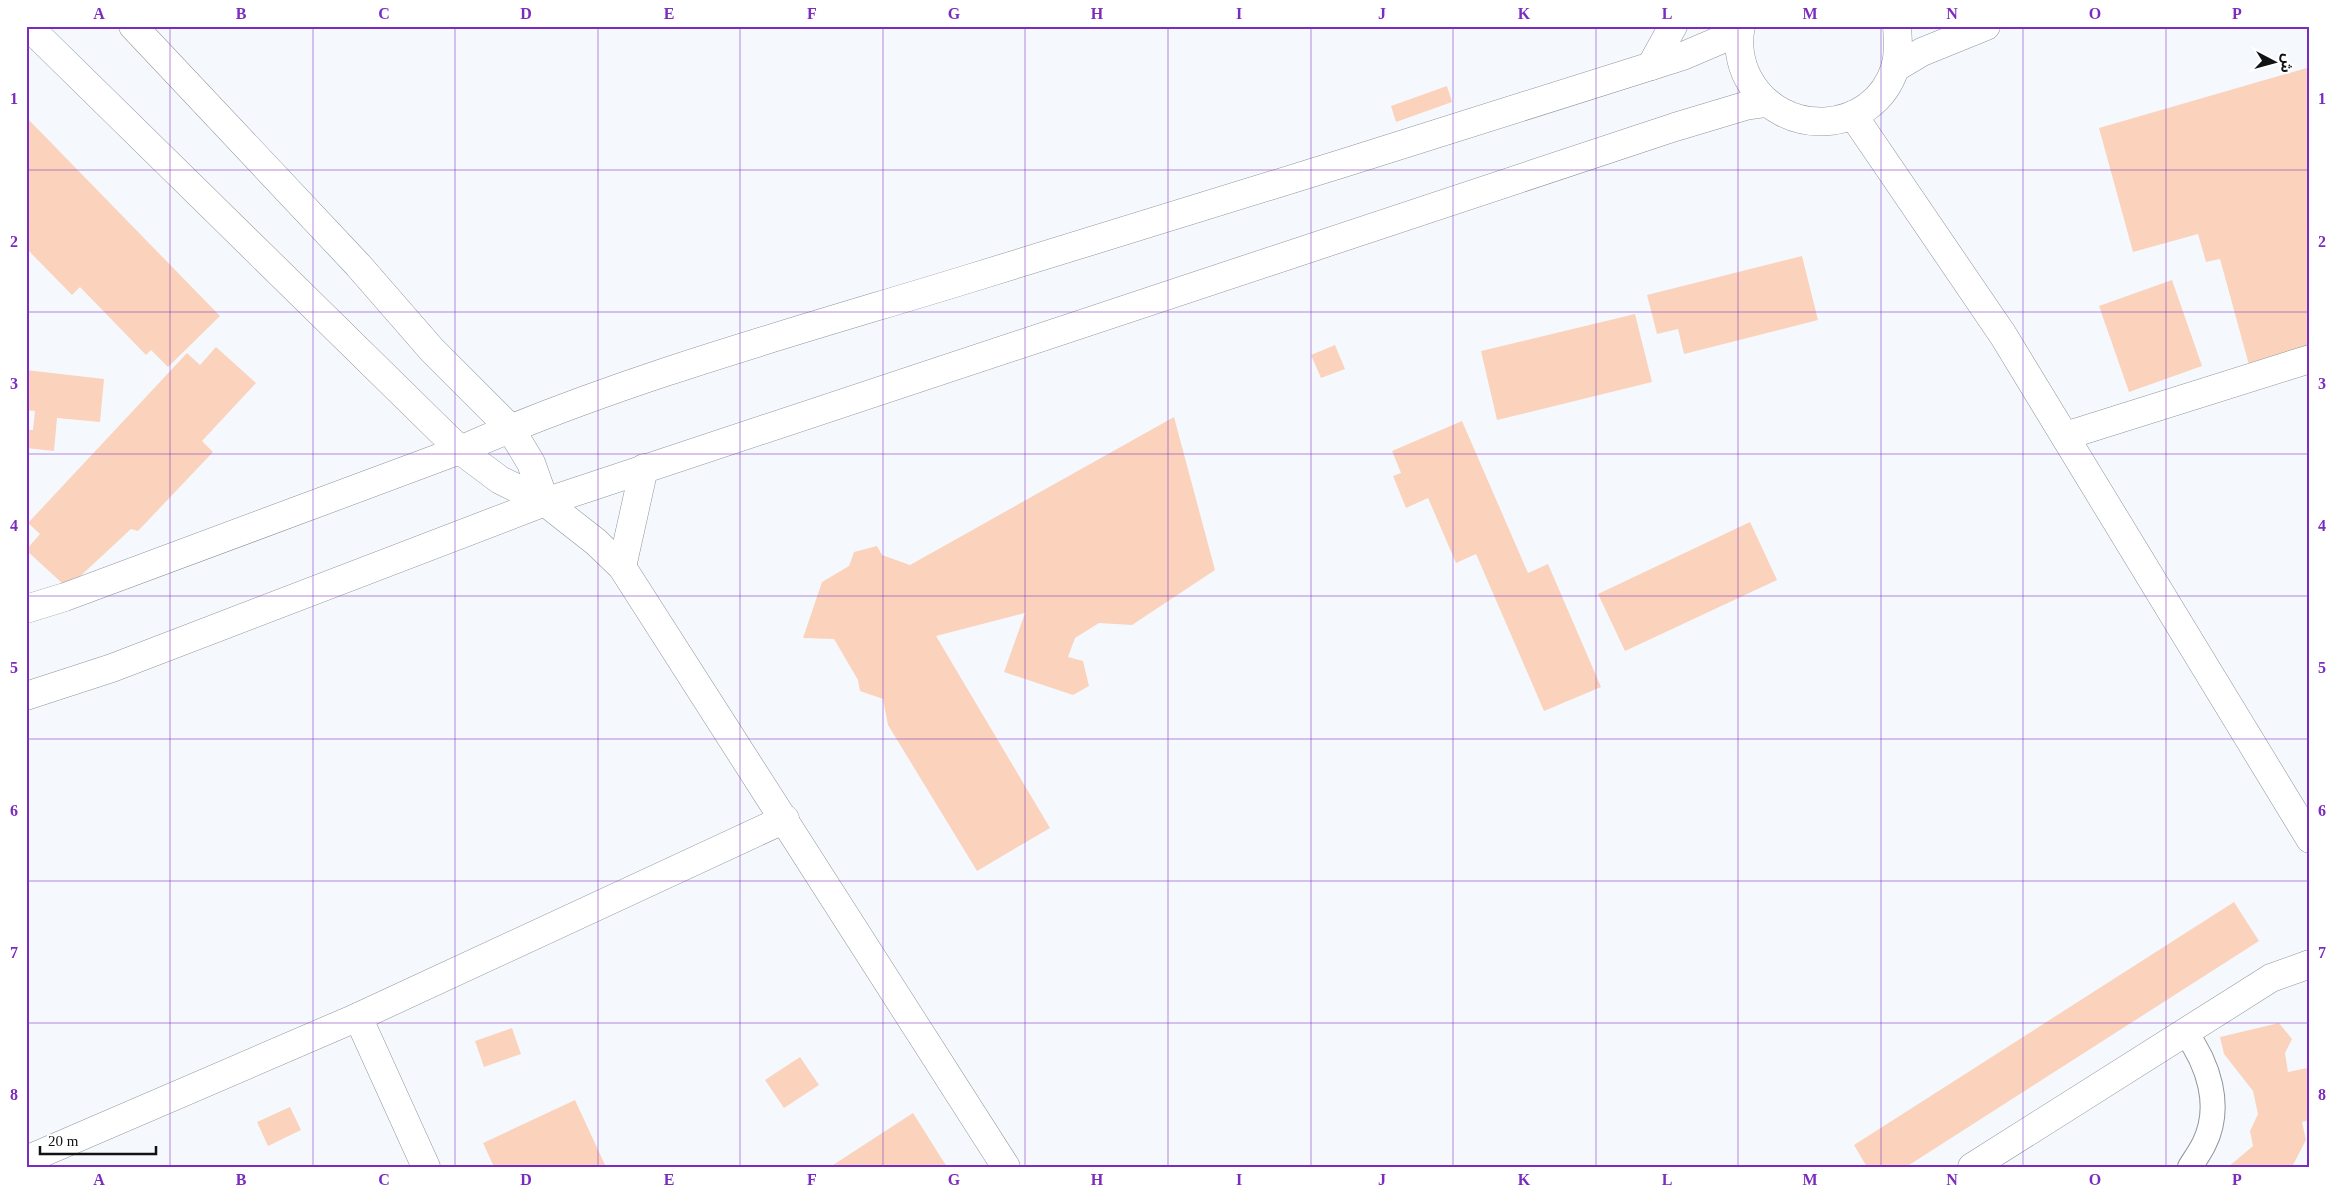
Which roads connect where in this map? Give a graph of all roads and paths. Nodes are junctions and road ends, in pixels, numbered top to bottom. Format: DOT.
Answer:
graph roads {
  1 [pos="28,26"];
  2 [pos="133,26"];
  3 [pos="1673,26"];
  4 [pos="1897,26"];
  5 [pos="1986,26"];
  6 [pos="1740,29"];
  7 [pos="1651,66"];
  8 [pos="1895,68"];
  9 [pos="1766,103"];
  10 [pos="1853,115"];
  11 [pos="2310,359"];
  12 [pos="510,428"];
  13 [pos="2065,436"];
  14 [pos="460,450"];
  15 [pos="644,468"];
  16 [pos="544,502"];
  17 [pos="622,568"];
  18 [pos="26,608"];
  19 [pos="26,696"];
  20 [pos="786,819"];
  21 [pos="2310,839"];
  22 [pos="2310,964"];
  23 [pos="358,1017"];
  24 [pos="2185,1032"];
  25 [pos="26,1160"];
  26 [pos="426,1167"];
  27 [pos="1006,1167"];
  28 [pos="1972,1167"];
  29 [pos="2190,1167"];
  1 -- 14 [label="main road"];
  2 -- 12 [label="main road"];
  3 -- 7 [label="main road"];
  4 -- 8 [label="main road"];
  5 -- 8 [label="main road"];
  6 -- 7 [label="main road"];
  6 -- 9 [label="main road"];
  7 -- 12 [label="main road"];
  8 -- 10 [label="main road"];
  9 -- 10 [label="main road"];
  9 -- 15 [label="main road"];
  10 -- 13 [label="main road"];
  11 -- 13 [label="main road"];
  12 -- 14 [label="main road"];
  12 -- 16 [label="main road"];
  13 -- 21 [label="main road"];
  14 -- 16 [label="main road"];
  14 -- 18 [label="main road"];
  15 -- 16 [label="main road"];
  15 -- 17 [label="main road"];
  16 -- 17 [label="main road"];
  16 -- 19 [label="main road"];
  17 -- 20 [label="main road"];
  20 -- 23 [label="main road"];
  20 -- 27 [label="main road"];
  22 -- 24 [label="main road"];
  23 -- 25 [label="main road"];
  23 -- 26 [label="main road"];
  24 -- 28 [label="main road"];
  24 -- 29 [label="lane"];
}
